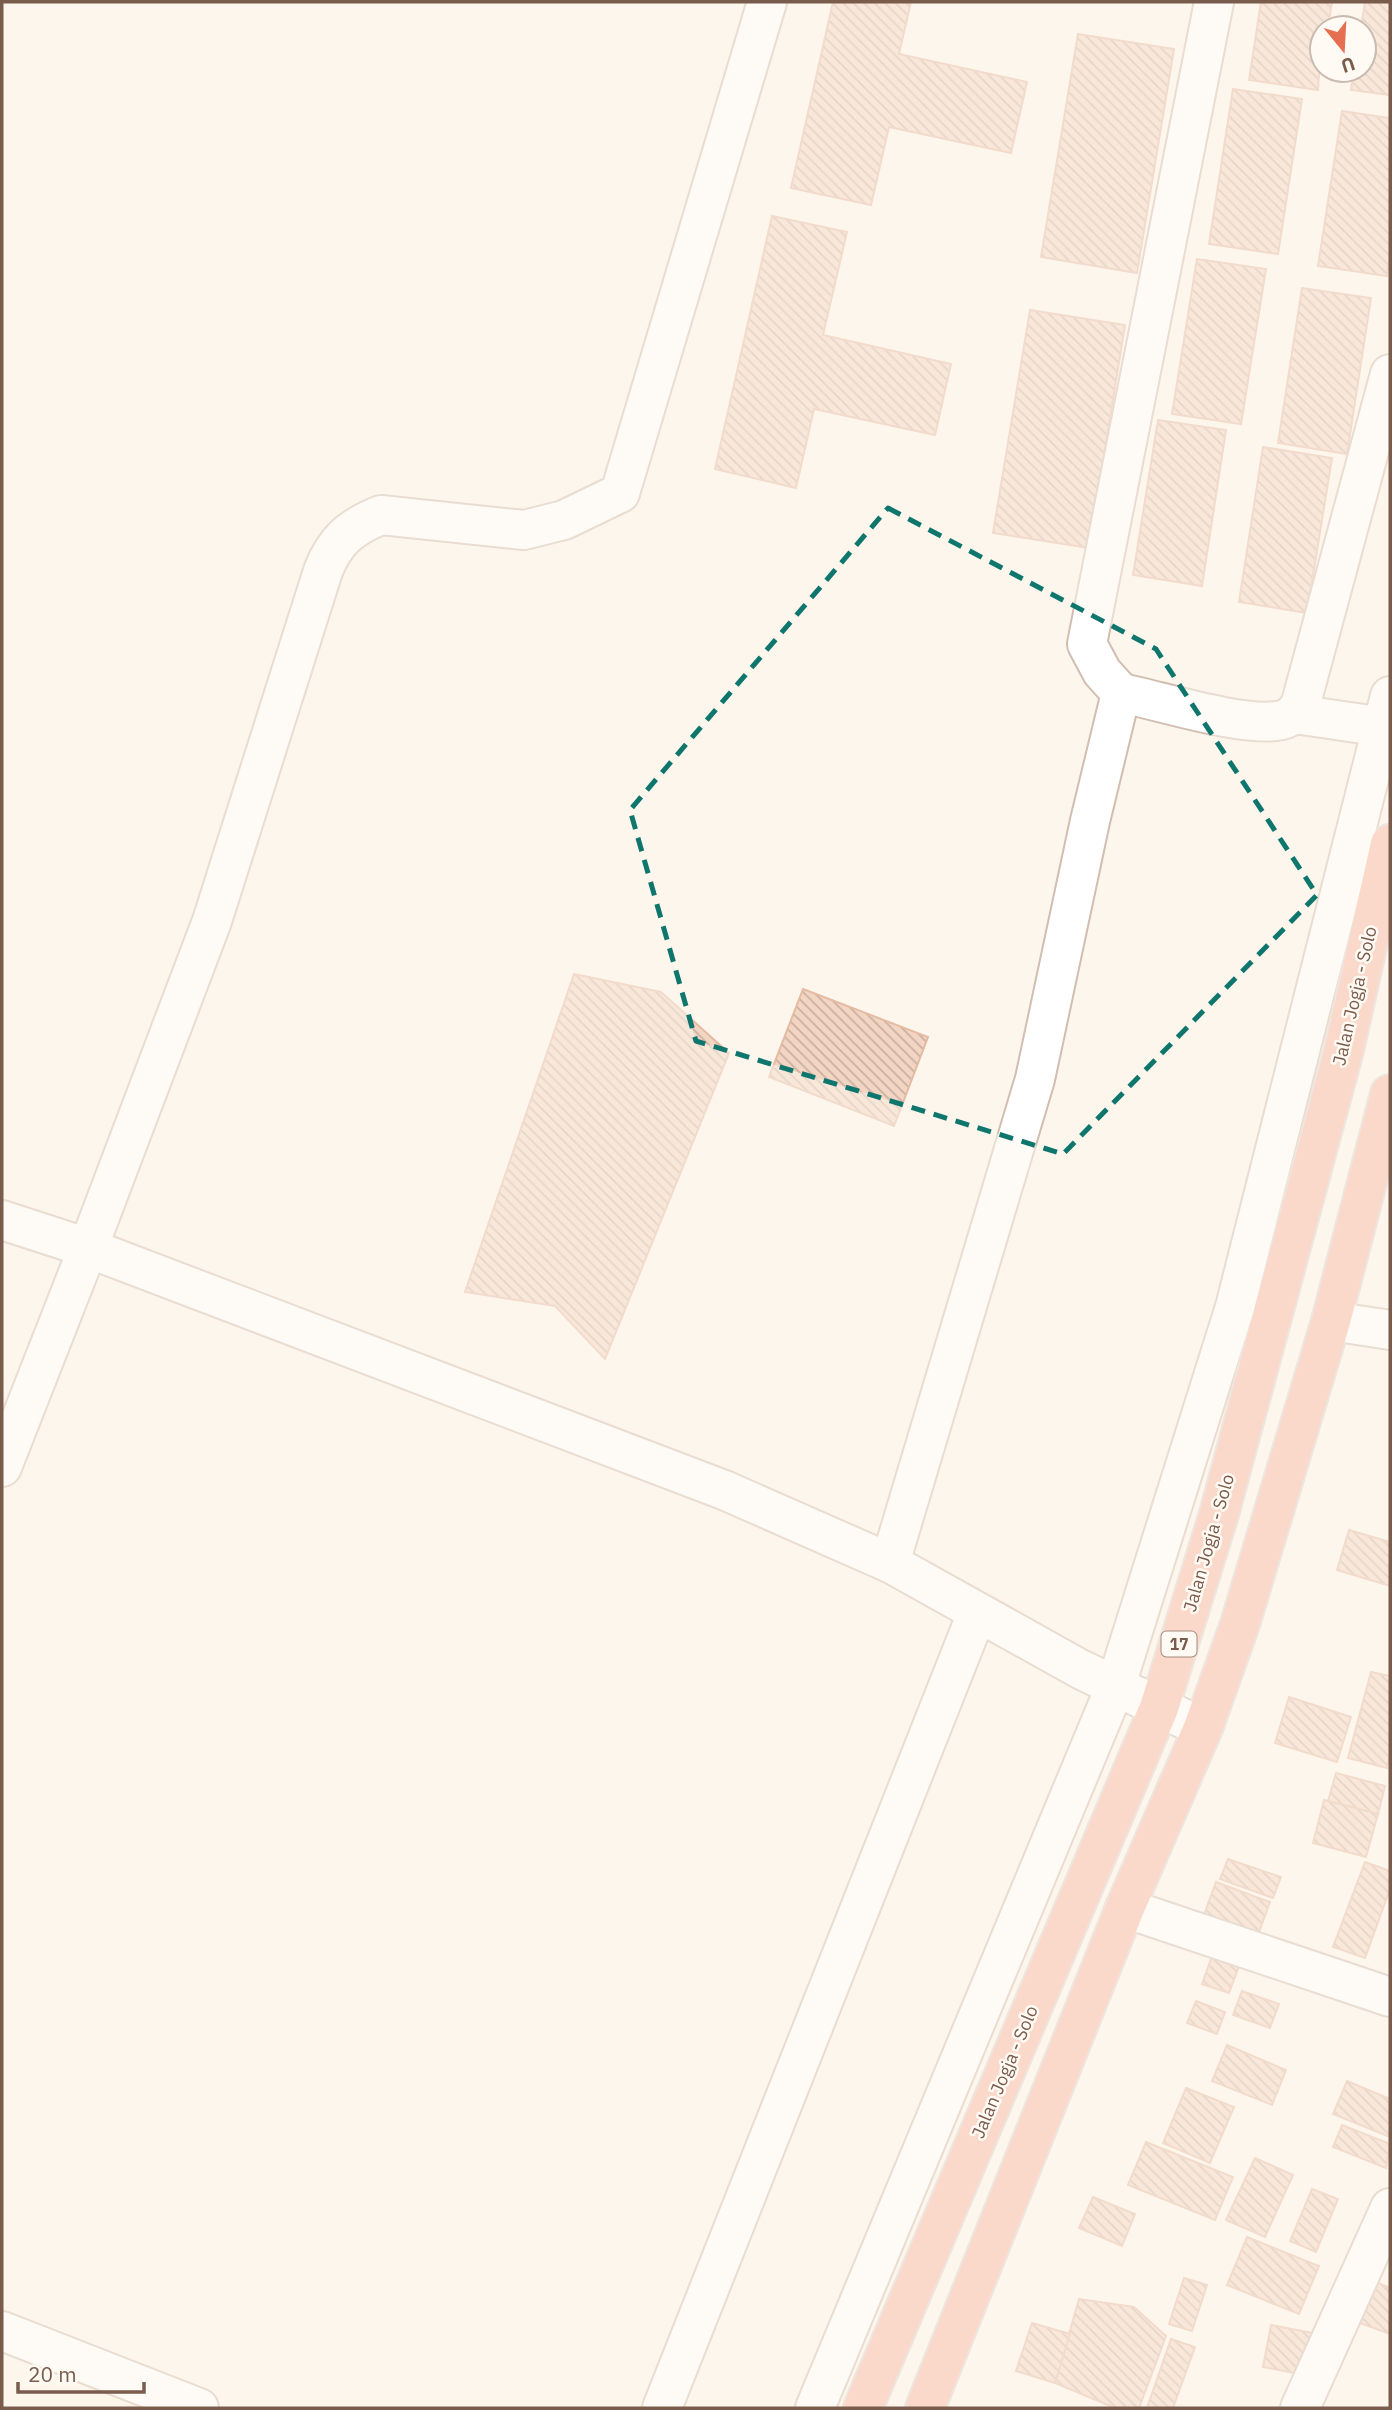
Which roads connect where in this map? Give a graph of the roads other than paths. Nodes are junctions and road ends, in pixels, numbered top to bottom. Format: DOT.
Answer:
graph roads {
  1 [pos="767,2"];
  2 [pos="1214,2"];
  3 [pos="1390,374"];
  4 [pos="1121,693"];
  5 [pos="1295,714"];
  6 [pos="1388,717"];
  7 [pos="1390,844"];
  8 [pos="1390,1094"];
  9 [pos="2,1220"];
  10 [pos="88,1248"];
  11 [pos="1331,1321"];
  12 [pos="1390,1330"];
  13 [pos="2,1467"];
  14 [pos="890,1563"];
  15 [pos="977,1613"];
  16 [pos="1116,1685"];
  17 [pos="1159,1708"];
  18 [pos="1203,1728"];
  19 [pos="1125,1908"];
  20 [pos="1390,1997"];
  21 [pos="1390,2208"];
  22 [pos="2,2331"];
  23 [pos="199,2408"];
  24 [pos="662,2408"];
  25 [pos="815,2408"];
  26 [pos="863,2408"];
  27 [pos="925,2408"];
  28 [pos="1300,2408"];
  1 -- 10 [label="street"];
  2 -- 4 [label="street"];
  3 -- 5 [label="street"];
  4 -- 5 [label="street"];
  4 -- 14 [label="street"];
  5 -- 6 [label="street"];
  6 -- 16 [label="street"];
  7 -- 17 [label="highway, Jalan Jogja - Solo / 17"];
  8 -- 11 [label="highway"];
  9 -- 10 [label="street"];
  10 -- 13 [label="street"];
  10 -- 14 [label="street"];
  11 -- 12 [label="street"];
  11 -- 18 [label="highway"];
  14 -- 15 [label="street"];
  15 -- 16 [label="street"];
  15 -- 24 [label="street"];
  16 -- 17 [label="street"];
  16 -- 25 [label="street"];
  17 -- 18 [label="street"];
  17 -- 26 [label="highway, Jalan Jogja - Solo / 17"];
  18 -- 19 [label="highway"];
  19 -- 20 [label="street"];
  19 -- 27 [label="highway"];
  21 -- 28 [label="street"];
  22 -- 23 [label="street"];
}
